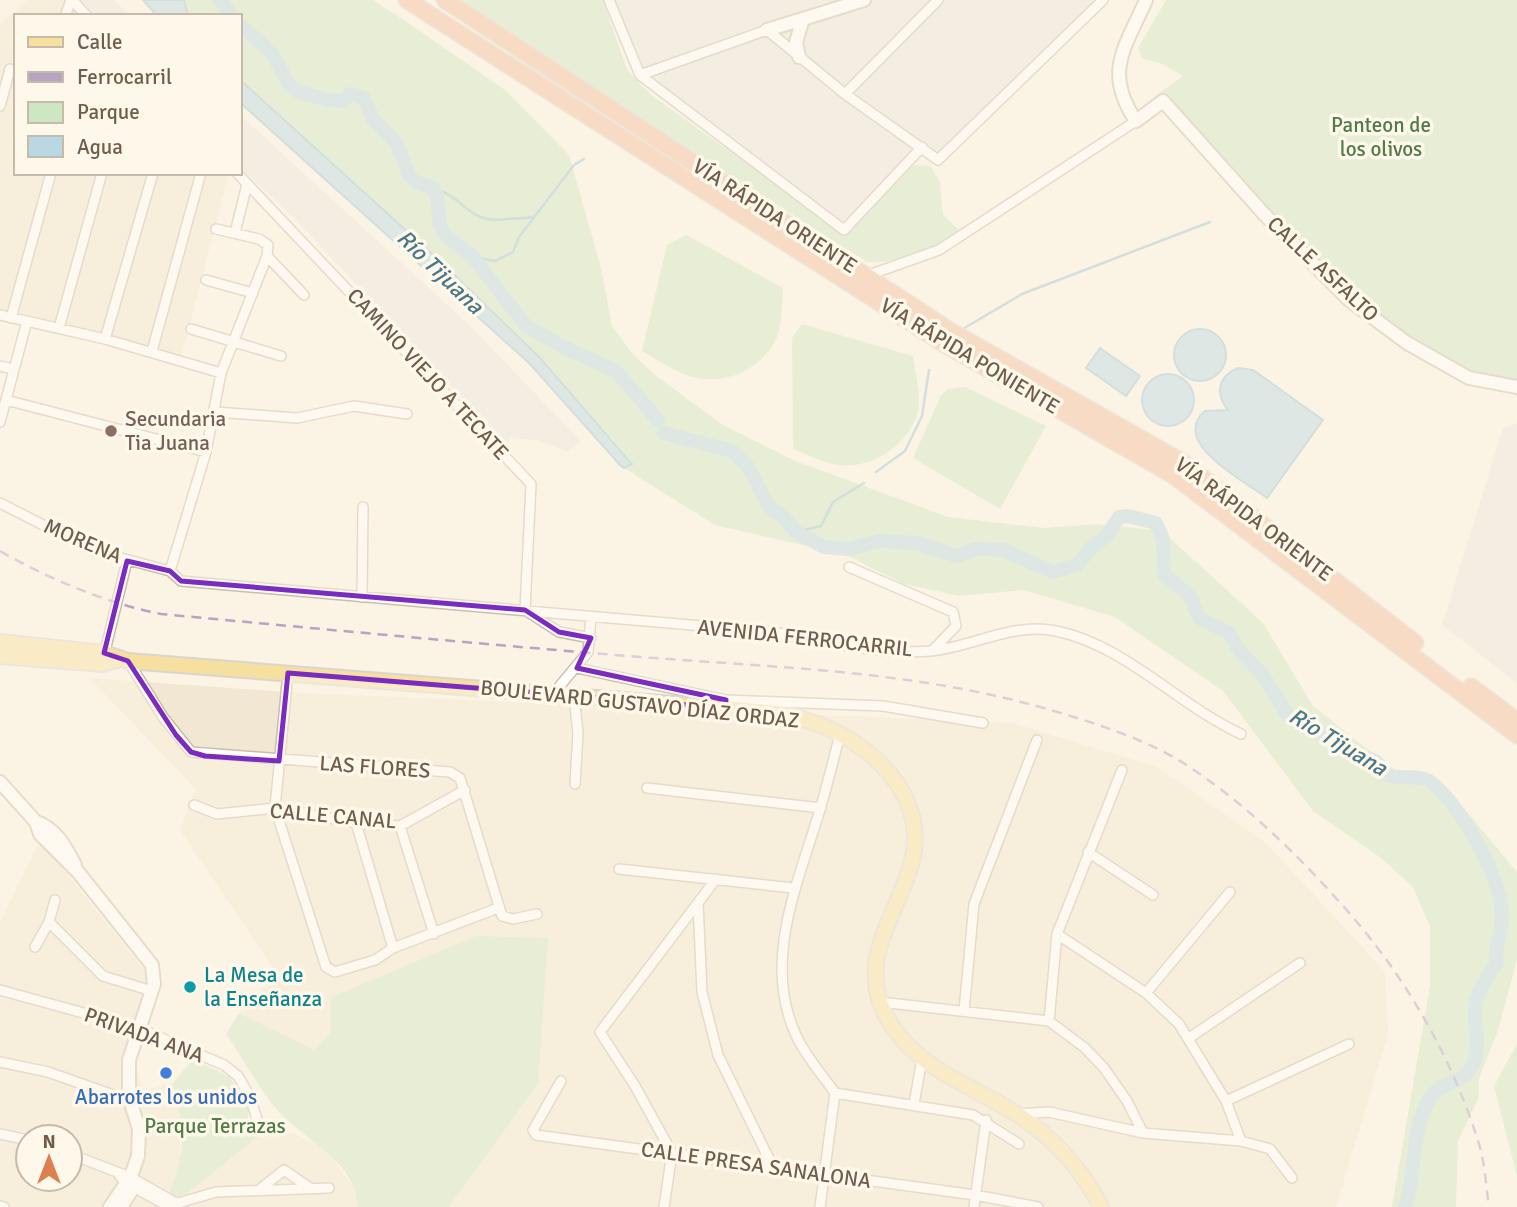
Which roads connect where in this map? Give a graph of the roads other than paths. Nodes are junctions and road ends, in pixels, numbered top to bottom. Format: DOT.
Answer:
graph roads {
  1 [pos="72,0"];
  2 [pos="407,0"];
  3 [pos="445,0"];
  4 [pos="609,0"];
  5 [pos="864,0"];
  6 [pos="937,0"];
  7 [pos="1103,0"];
  8 [pos="1146,0"];
  9 [pos="840,4"];
  10 [pos="85,14"];
  11 [pos="803,19"];
  12 [pos="766,30"];
  13 [pos="799,57"];
  14 [pos="13,67"];
  15 [pos="639,75"];
  16 [pos="0,78"];
  17 [pos="845,94"];
  18 [pos="0,106"];
  19 [pos="1136,121"];
  20 [pos="922,147"];
  21 [pos="50,175"];
  22 [pos="101,175"];
  23 [pos="152,175"];
  24 [pos="200,175"];
  25 [pos="239,175"];
  26 [pos="247,184"];
  27 [pos="216,229"];
  28 [pos="235,233"];
  29 [pos="267,256"];
  30 [pos="866,276"];
  31 [pos="206,280"];
  32 [pos="253,293"];
  33 [pos="304,295"];
  34 [pos="0,315"];
  35 [pos="11,318"];
  36 [pos="27,321"];
  37 [pos="59,328"];
  38 [pos="191,329"];
  39 [pos="105,339"];
  40 [pos="234,341"];
  41 [pos="152,351"];
  42 [pos="281,356"];
  43 [pos="0,366"];
  44 [pos="12,373"];
  45 [pos="221,373"];
  46 [pos="0,375"];
  47 [pos="1517,387"];
  48 [pos="6,400"];
  49 [pos="216,412"];
  50 [pos="407,414"];
  51 [pos="0,422"];
  52 [pos="206,452"];
  53 [pos="0,503"];
  54 [pos="363,507"];
  55 [pos="127,561"];
  56 [pos="849,567"];
  57 [pos="170,571"];
  58 [pos="362,597"];
  59 [pos="525,610"];
  60 [pos="591,617"];
  61 [pos="591,639"];
  62 [pos="0,642"];
  63 [pos="932,651"];
  64 [pos="0,656"];
  65 [pos="113,659"];
  66 [pos="577,668"];
  67 [pos="288,673"];
  68 [pos="553,694"];
  69 [pos="574,696"];
  70 [pos="725,704"];
  71 [pos="1517,721"];
  72 [pos="983,723"];
  73 [pos="840,734"];
  74 [pos="1241,734"];
  75 [pos="1517,735"];
  76 [pos="1038,740"];
  77 [pos="279,761"];
  78 [pos="1122,770"];
  79 [pos="0,782"];
  80 [pos="575,784"];
  81 [pos="647,788"];
  82 [pos="465,790"];
  83 [pos="194,804"];
  84 [pos="275,808"];
  85 [pos="821,808"];
  86 [pos="356,823"];
  87 [pos="400,827"];
  88 [pos="1088,852"];
  89 [pos="619,869"];
  90 [pos="716,879"];
  91 [pos="793,888"];
  92 [pos="1230,892"];
  93 [pos="1153,895"];
  94 [pos="55,900"];
  95 [pos="698,904"];
  96 [pos="498,908"];
  97 [pos="537,914"];
  98 [pos="48,922"];
  99 [pos="434,934"];
  100 [pos="1056,934"];
  101 [pos="35,947"];
  102 [pos="393,948"];
  103 [pos="1300,963"];
  104 [pos="0,990"];
  105 [pos="152,992"];
  106 [pos="1146,993"];
  107 [pos="880,1002"];
  108 [pos="964,1011"];
  109 [pos="1049,1021"];
  110 [pos="138,1028"];
  111 [pos="1189,1038"];
  112 [pos="1349,1044"];
  113 [pos="922,1059"];
  114 [pos="0,1062"];
  115 [pos="561,1081"];
  116 [pos="835,1093"];
  117 [pos="134,1096"];
  118 [pos="1226,1101"];
  119 [pos="914,1104"];
  120 [pos="1016,1114"];
  121 [pos="257,1119"];
  122 [pos="986,1120"];
  123 [pos="1143,1133"];
  124 [pos="1241,1140"];
  125 [pos="1019,1144"];
  126 [pos="671,1153"];
  127 [pos="84,1160"];
  128 [pos="773,1167"];
  129 [pos="824,1174"];
  130 [pos="1292,1178"];
  131 [pos="129,1181"];
  132 [pos="310,1188"];
  133 [pos="329,1188"];
  134 [pos="259,1190"];
  135 [pos="975,1195"];
  136 [pos="110,1207"];
  137 [pos="121,1207"];
  138 [pos="664,1207"];
  139 [pos="820,1207"];
  140 [pos="974,1207"];
  141 [pos="1038,1207"];
  142 [pos="1100,1207"];
  143 [pos="1110,1207"];
  1 -- 10 [label="street"];
  2 -- 75 [label="highway, VÍA RÁPIDA PONIENTE"];
  3 -- 30 [label="highway, VÍA RÁPIDA ORIENTE"];
  4 -- 15 [label="street"];
  5 -- 9 [label="street"];
  6 -- 17 [label="street"];
  7 -- 20 [label="street"];
  8 -- 19 [label="street"];
  9 -- 11 [label="street"];
  11 -- 12 [label="street"];
  11 -- 13 [label="street"];
  12 -- 13 [label="street"];
  12 -- 15 [label="street"];
  13 -- 17 [label="street"];
  14 -- 16 [label="street"];
  14 -- 18 [label="street"];
  15 -- 20 [label="street"];
  17 -- 20 [label="street"];
  19 -- 30 [label="street"];
  19 -- 47 [label="street, CALLE ASFALTO"];
  21 -- 35 [label="street"];
  22 -- 37 [label="street"];
  23 -- 39 [label="street"];
  24 -- 41 [label="street"];
  25 -- 26 [label="street, CAMINO VIEJO A TECATE"];
  26 -- 28 [label="street"];
  26 -- 59 [label="street, CAMINO VIEJO A TECATE"];
  27 -- 28 [label="street"];
  28 -- 29 [label="street"];
  29 -- 32 [label="street"];
  29 -- 33 [label="street"];
  30 -- 71 [label="highway, VÍA RÁPIDA ORIENTE"];
  31 -- 32 [label="street"];
  32 -- 40 [label="street"];
  34 -- 35 [label="street"];
  35 -- 36 [label="street"];
  36 -- 37 [label="street"];
  36 -- 44 [label="street"];
  37 -- 39 [label="street"];
  38 -- 40 [label="street"];
  39 -- 41 [label="street"];
  40 -- 42 [label="street"];
  40 -- 45 [label="street"];
  41 -- 45 [label="street"];
  43 -- 44 [label="street"];
  44 -- 46 [label="street"];
  44 -- 48 [label="street"];
  45 -- 49 [label="street"];
  48 -- 51 [label="street"];
  48 -- 52 [label="street"];
  49 -- 50 [label="street"];
  49 -- 52 [label="street"];
  52 -- 57 [label="street"];
  53 -- 55 [label="street, MORENA"];
  54 -- 58 [label="street"];
  55 -- 57 [label="street, MORENA"];
  55 -- 65 [label="street"];
  56 -- 63 [label="street"];
  57 -- 58 [label="street, AVENIDA FERROCARRIL"];
  58 -- 59 [label="street, AVENIDA FERROCARRIL"];
  59 -- 60 [label="street, AVENIDA FERROCARRIL"];
  59 -- 61 [label="street"];
  60 -- 61 [label="street"];
  60 -- 63 [label="street, AVENIDA FERROCARRIL"];
  61 -- 66 [label="street"];
  62 -- 65 [label="main road, BOULEVARD GUSTAVO DÍAZ ORDAZ"];
  63 -- 74 [label="street, AVENIDA FERROCARRIL"];
  64 -- 65 [label="main road, BOULEVARD GUSTAVO DÍAZ ORDAZ"];
  65 -- 67 [label="main road, BOULEVARD GUSTAVO DÍAZ ORDAZ"];
  65 -- 77 [label="street, LAS FLORES"];
  66 -- 68 [label="street"];
  66 -- 70 [label="street"];
  67 -- 68 [label="main road, BOULEVARD GUSTAVO DÍAZ ORDAZ"];
  67 -- 77 [label="street"];
  68 -- 69 [label="main road, BOULEVARD GUSTAVO DÍAZ ORDAZ"];
  69 -- 70 [label="main road, BOULEVARD GUSTAVO DÍAZ ORDAZ"];
  69 -- 80 [label="street"];
  70 -- 72 [label="street"];
  70 -- 73 [label="main road, BOULEVARD GUSTAVO DÍAZ ORDAZ"];
  73 -- 85 [label="street"];
  73 -- 107 [label="main road, BOULEVARD GUSTAVO DÍAZ ORDAZ"];
  76 -- 108 [label="street"];
  77 -- 82 [label="street, LAS FLORES"];
  77 -- 84 [label="street"];
  78 -- 88 [label="street"];
  79 -- 105 [label="street"];
  81 -- 85 [label="street"];
  82 -- 87 [label="street, CALLE CANAL"];
  82 -- 96 [label="street"];
  83 -- 84 [label="street, CALLE CANAL"];
  84 -- 86 [label="street, CALLE CANAL"];
  84 -- 102 [label="street"];
  85 -- 91 [label="street"];
  86 -- 87 [label="street, CALLE CANAL"];
  86 -- 102 [label="street"];
  87 -- 99 [label="street"];
  88 -- 93 [label="street"];
  88 -- 100 [label="street"];
  89 -- 90 [label="street"];
  90 -- 91 [label="street"];
  90 -- 95 [label="street"];
  91 -- 116 [label="street"];
  92 -- 106 [label="street"];
  94 -- 98 [label="street"];
  95 -- 126 [label="street"];
  95 -- 128 [label="street"];
  96 -- 97 [label="street"];
  96 -- 99 [label="street"];
  98 -- 101 [label="street"];
  98 -- 105 [label="street"];
  99 -- 102 [label="street"];
  100 -- 106 [label="street"];
  100 -- 109 [label="street"];
  103 -- 111 [label="street"];
  104 -- 110 [label="street, PRIVADA ANA"];
  105 -- 110 [label="street"];
  106 -- 111 [label="street"];
  107 -- 108 [label="street"];
  107 -- 113 [label="main road, BOULEVARD GUSTAVO DÍAZ ORDAZ"];
  108 -- 109 [label="street"];
  109 -- 123 [label="street"];
  110 -- 117 [label="street"];
  110 -- 121 [label="street, PRIVADA ANA"];
  111 -- 118 [label="street"];
  112 -- 118 [label="street"];
  113 -- 119 [label="street"];
  113 -- 120 [label="main road, BOULEVARD GUSTAVO DÍAZ ORDAZ"];
  114 -- 117 [label="street"];
  115 -- 126 [label="street, CALLE PRESA SANALONA"];
  116 -- 119 [label="street"];
  116 -- 129 [label="street"];
  117 -- 131 [label="street"];
  118 -- 124 [label="street"];
  119 -- 122 [label="street"];
  120 -- 123 [label="street"];
  120 -- 142 [label="main road, BOULEVARD GUSTAVO DÍAZ ORDAZ"];
  122 -- 125 [label="street"];
  122 -- 135 [label="street"];
  123 -- 124 [label="street"];
  124 -- 130 [label="street"];
  126 -- 128 [label="street, CALLE PRESA SANALONA"];
  126 -- 138 [label="street"];
  127 -- 131 [label="street"];
  128 -- 129 [label="street, CALLE PRESA SANALONA"];
  129 -- 135 [label="street, CALLE PRESA SANALONA"];
  129 -- 139 [label="street"];
  131 -- 134 [label="street"];
  131 -- 136 [label="street"];
  131 -- 137 [label="street"];
  132 -- 133 [label="street"];
  132 -- 134 [label="street"];
  132 -- 134 [label="street"];
  135 -- 140 [label="street"];
  135 -- 141 [label="street, CALLE PRESA SANALONA"];
  142 -- 143 [label="street"];
}
